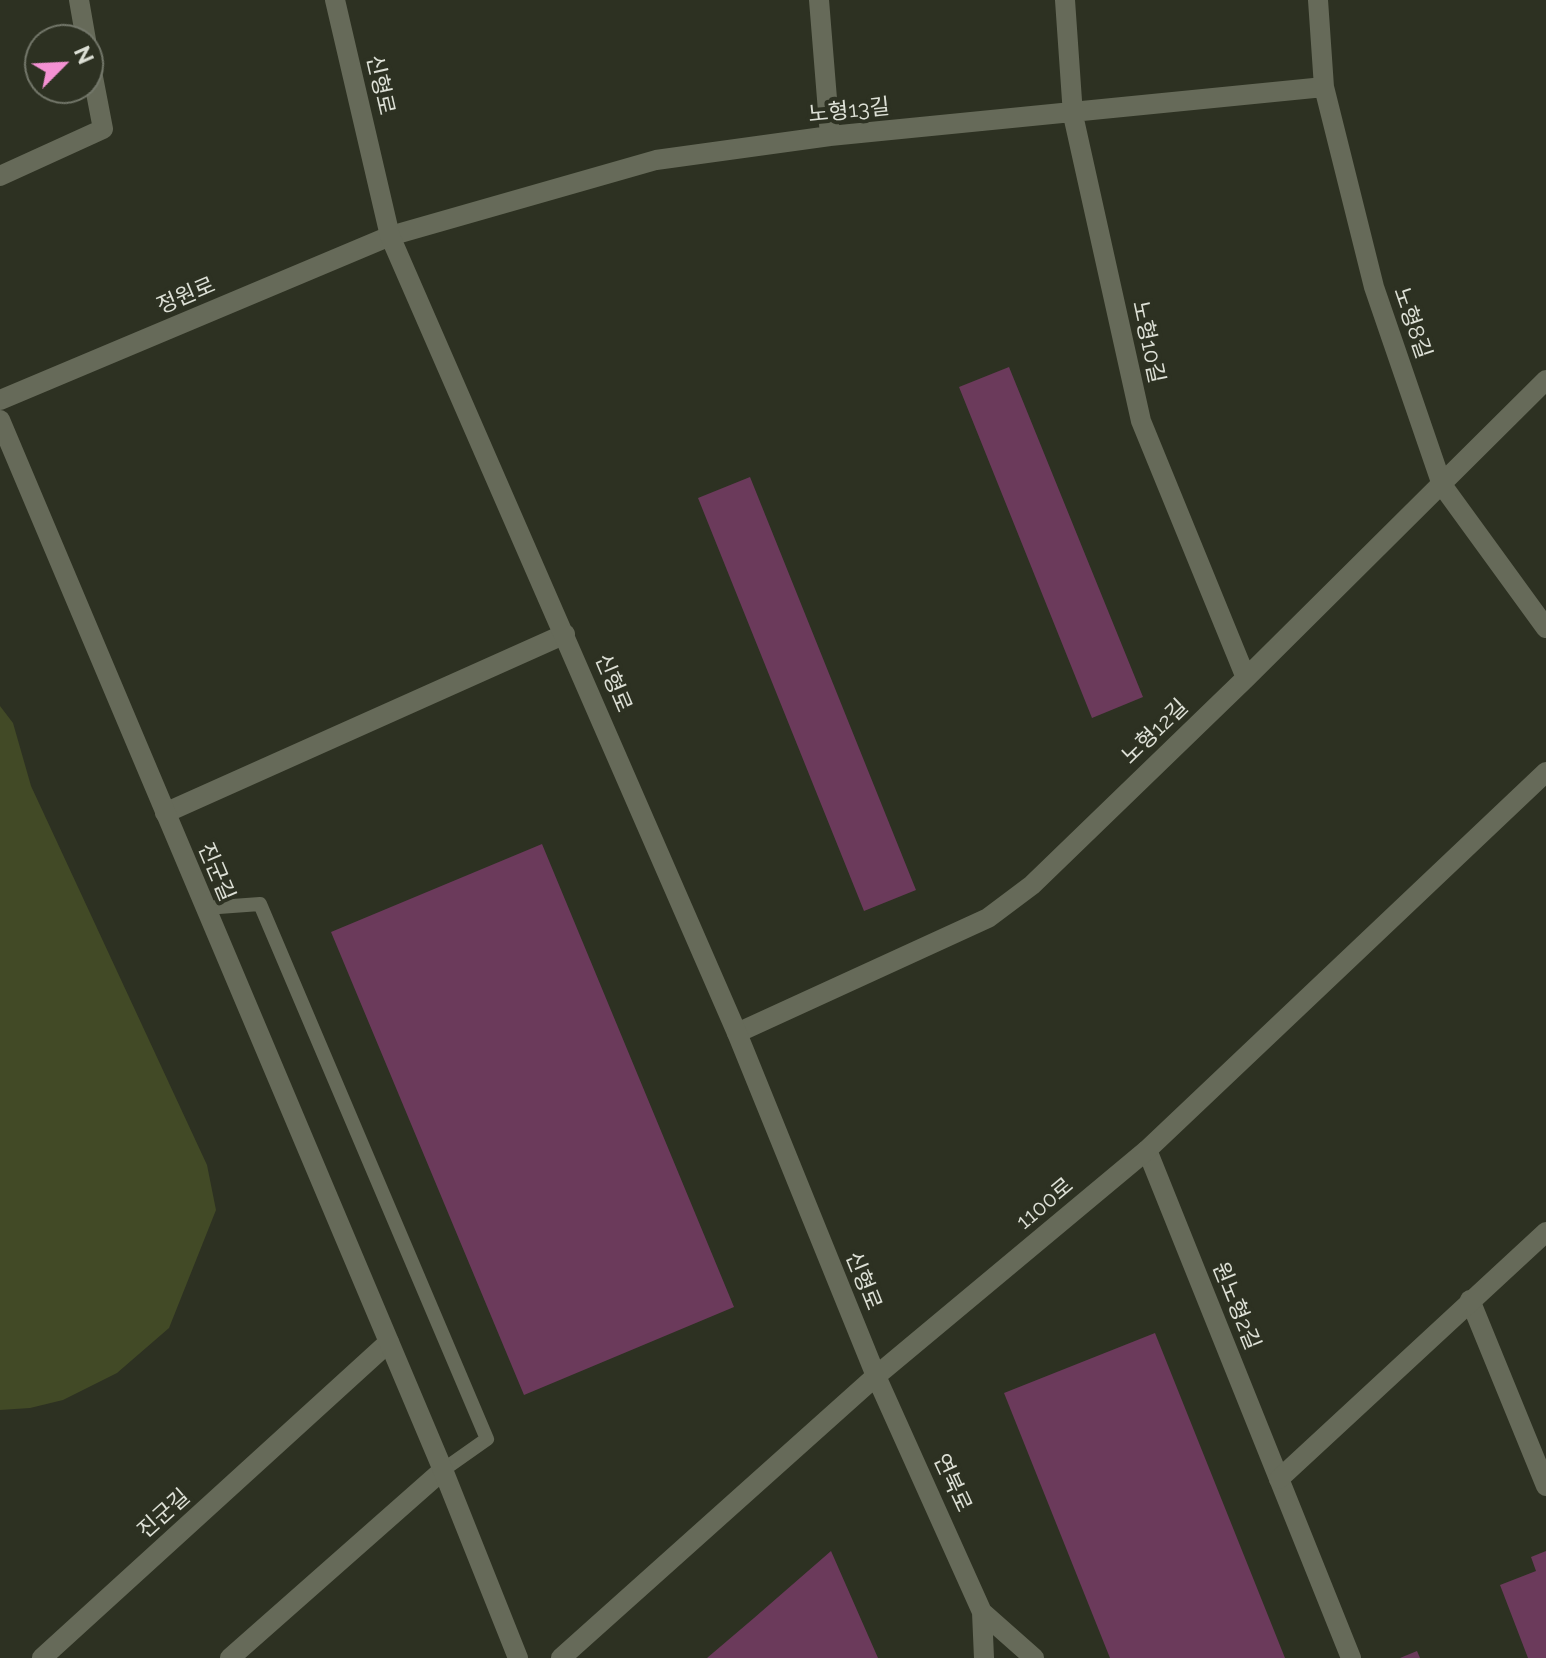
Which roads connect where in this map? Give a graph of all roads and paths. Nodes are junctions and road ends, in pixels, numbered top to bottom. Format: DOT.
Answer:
graph roads {
  1 [pos="79,0"];
  2 [pos="335,0"];
  3 [pos="819,0"];
  4 [pos="1065,0"];
  5 [pos="1318,0"];
  6 [pos="83,24"];
  7 [pos="1324,87"];
  8 [pos="98,104"];
  9 [pos="1073,115"];
  10 [pos="830,136"];
  11 [pos="0,176"];
  12 [pos="390,236"];
  13 [pos="1546,380"];
  14 [pos="0,400"];
  15 [pos="0,420"];
  16 [pos="1442,485"];
  17 [pos="1546,628"];
  18 [pos="565,634"];
  19 [pos="1246,678"];
  20 [pos="1546,772"];
  21 [pos="165,813"];
  22 [pos="205,908"];
  23 [pos="737,1033"];
  24 [pos="1147,1150"];
  25 [pos="1546,1232"];
  26 [pos="1470,1300"];
  27 [pos="389,1342"];
  28 [pos="876,1376"];
  29 [pos="443,1470"];
  30 [pos="1279,1479"];
  31 [pos="1546,1486"];
  32 [pos="982,1612"];
  33 [pos="42,1658"];
  34 [pos="230,1658"];
  35 [pos="518,1658"];
  36 [pos="561,1658"];
  37 [pos="984,1658"];
  38 [pos="1034,1658"];
  39 [pos="1351,1658"];
  1 -- 6 [label="street"];
  2 -- 12 [label="street, 신형로"];
  3 -- 10 [label="street"];
  4 -- 9 [label="street, 노형10길"];
  5 -- 7 [label="street, 노형8길"];
  7 -- 9 [label="street, 노형13길"];
  7 -- 16 [label="street, 노형8길"];
  8 -- 11 [label="street"];
  9 -- 10 [label="street, 노형13길"];
  9 -- 19 [label="street, 노형10길"];
  10 -- 12 [label="street, 노형13길"];
  12 -- 14 [label="street, 정원로"];
  12 -- 18 [label="street, 신형로"];
  13 -- 16 [label="street, 노형12길"];
  15 -- 21 [label="street, 진군길"];
  16 -- 17 [label="street, 노형8길"];
  16 -- 19 [label="street, 노형12길"];
  18 -- 21 [label="street"];
  18 -- 23 [label="street, 신형로"];
  19 -- 23 [label="street, 노형12길"];
  20 -- 24 [label="street, 1100로"];
  21 -- 22 [label="street, 진군길"];
  22 -- 27 [label="street, 진군길"];
  22 -- 29 [label="lane"];
  23 -- 28 [label="street, 신형로"];
  24 -- 28 [label="street, 1100로"];
  24 -- 30 [label="street, 원노형2길"];
  25 -- 26 [label="street"];
  26 -- 30 [label="street"];
  26 -- 31 [label="street"];
  27 -- 29 [label="street, 진군길"];
  27 -- 33 [label="street, 진군길"];
  28 -- 32 [label="street, 연북로"];
  28 -- 36 [label="street, 1100로"];
  29 -- 34 [label="street"];
  29 -- 35 [label="street, 진군길"];
  30 -- 39 [label="street, 원노형2길"];
  32 -- 37 [label="street, 연북로"];
  32 -- 38 [label="street, 연북로"];
}
